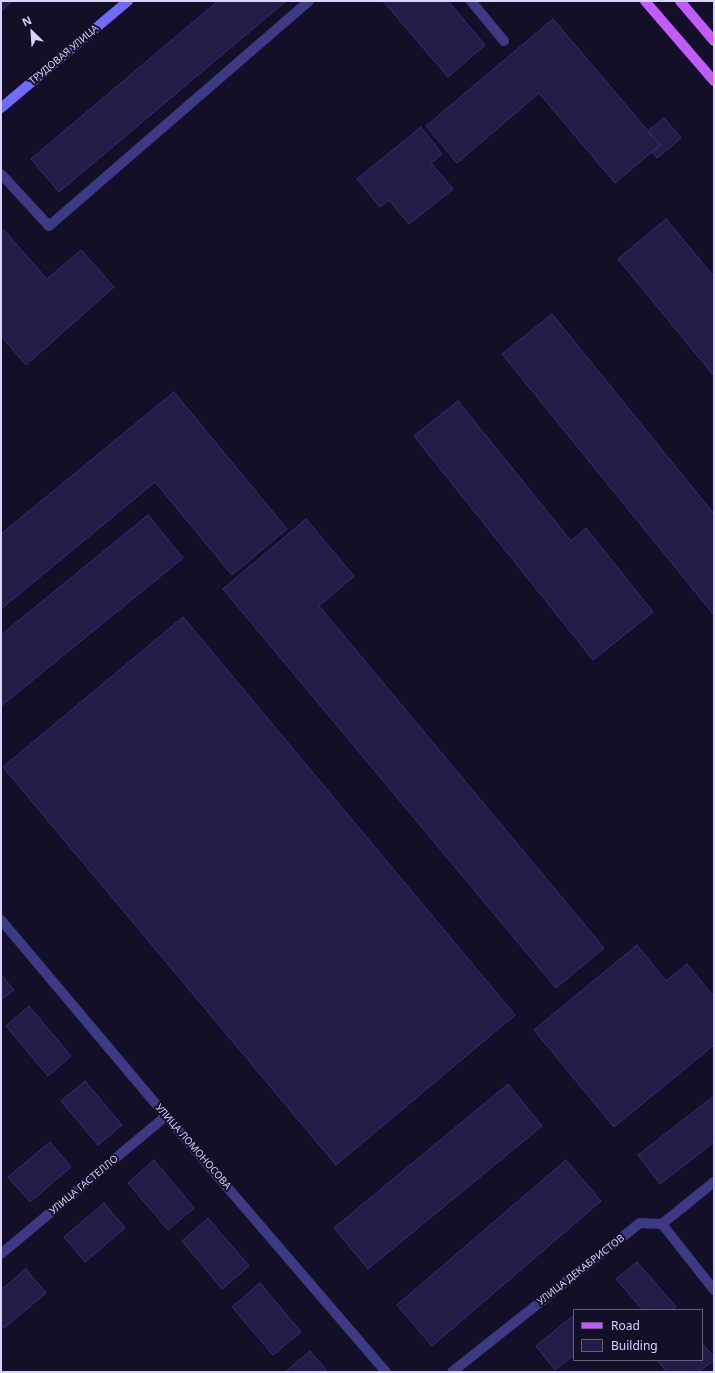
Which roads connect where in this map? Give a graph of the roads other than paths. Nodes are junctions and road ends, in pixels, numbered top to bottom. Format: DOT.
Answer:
graph roads {
  1 [pos="309,1"];
  2 [pos="471,1"];
  3 [pos="645,1"];
  4 [pos="680,1"];
  5 [pos="123,3"];
  6 [pos="504,41"];
  7 [pos="714,41"];
  8 [pos="714,81"];
  9 [pos="1,108"];
  10 [pos="1,174"];
  11 [pos="1,920"];
  12 [pos="166,1116"];
  13 [pos="714,1182"];
  14 [pos="662,1224"];
  15 [pos="1,1254"];
  16 [pos="714,1290"];
  17 [pos="386,1372"];
  18 [pos="452,1372"];
  1 -- 10 [label="street"];
  2 -- 6 [label="street"];
  3 -- 8 [label="main road"];
  4 -- 7 [label="main road"];
  5 -- 9 [label="street, ТРУДОВАЯ УЛИЦА"];
  11 -- 12 [label="street, УЛИЦА ЛОМОНОСОВА"];
  12 -- 15 [label="street, УЛИЦА ГАСТЕЛЛО"];
  12 -- 17 [label="street, УЛИЦА ЛОМОНОСОВА"];
  13 -- 14 [label="street"];
  14 -- 16 [label="street"];
  14 -- 18 [label="street, УЛИЦА ДЕКАБРИСТОВ"];
}
